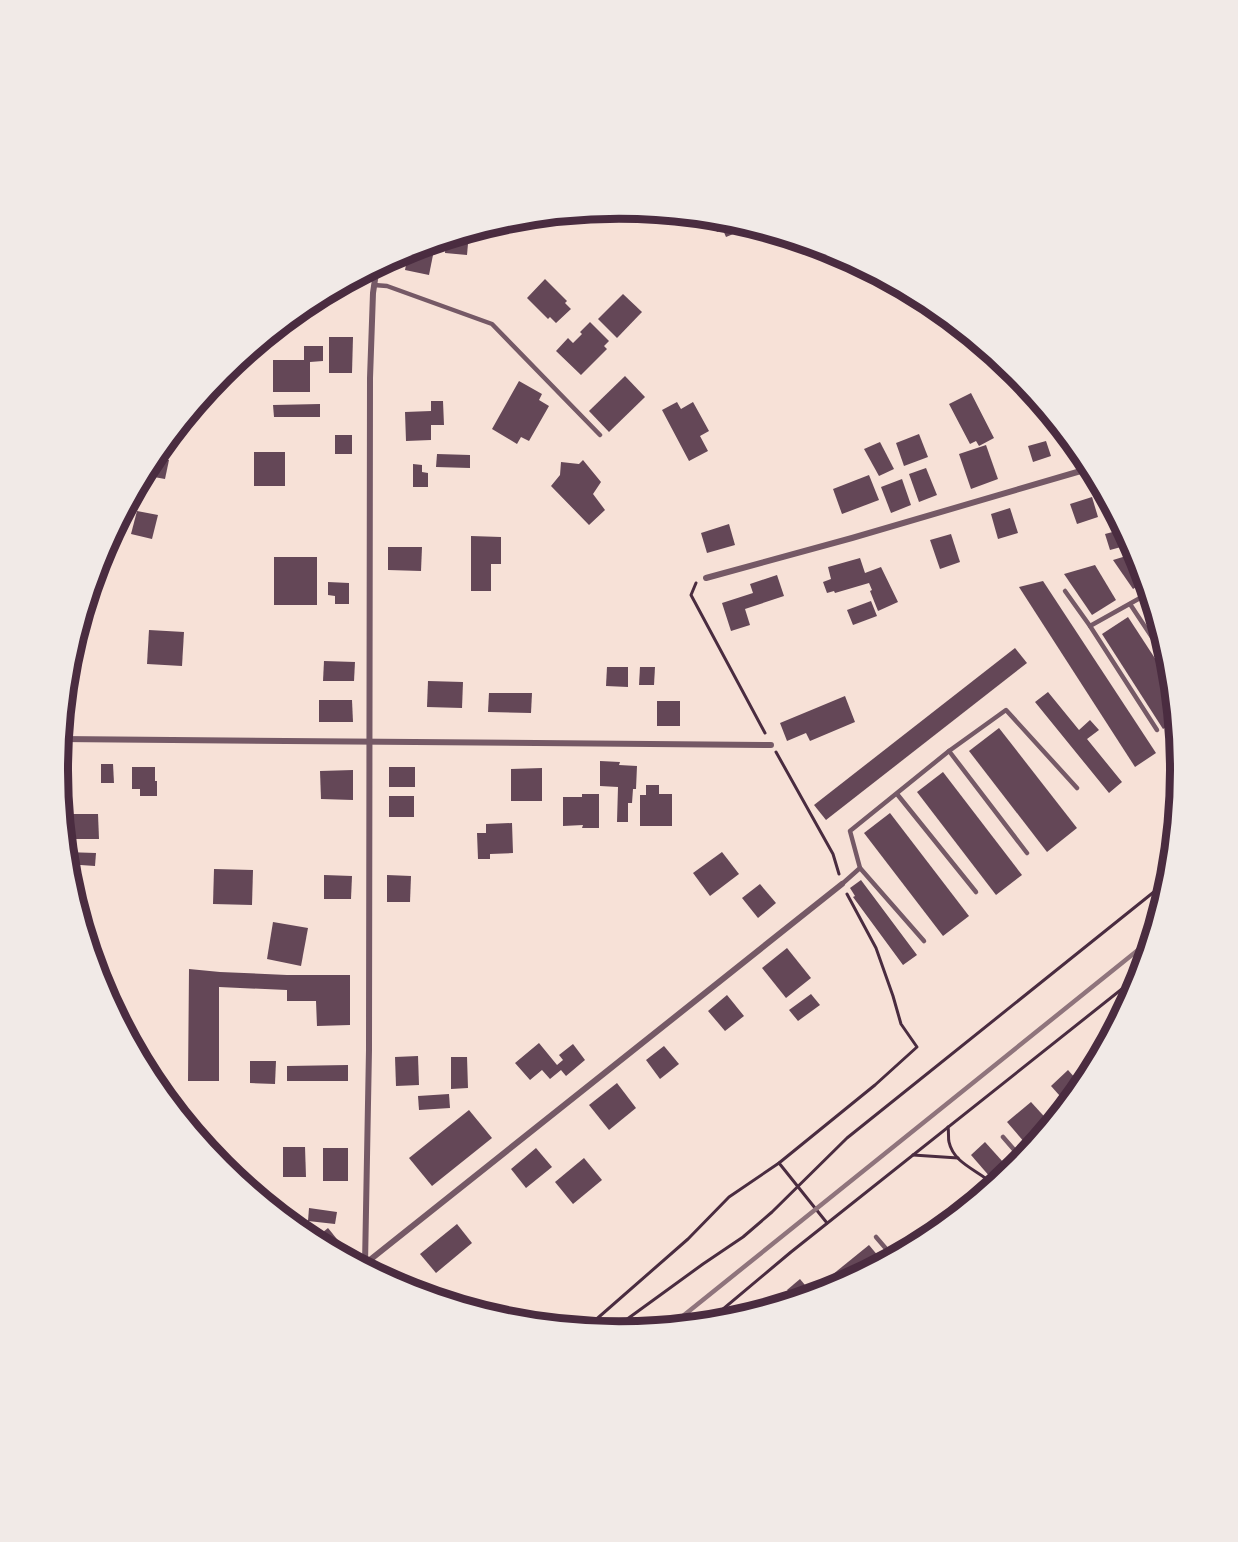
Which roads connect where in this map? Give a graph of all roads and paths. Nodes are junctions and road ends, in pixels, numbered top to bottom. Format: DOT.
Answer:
graph roads {
  1 [pos="375,276"];
  2 [pos="374,285"];
  3 [pos="600,435"];
  4 [pos="1082,471"];
  5 [pos="706,578"];
  6 [pos="1065,591"];
  7 [pos="1142,597"];
  8 [pos="1130,604"];
  9 [pos="1090,626"];
  10 [pos="1155,642"];
  11 [pos="1157,730"];
  12 [pos="69,739"];
  13 [pos="370,742"];
  14 [pos="771,745"];
  15 [pos="949,751"];
  16 [pos="1077,788"];
  17 [pos="897,794"];
  18 [pos="1027,853"];
  19 [pos="861,868"];
  20 [pos="842,884"];
  21 [pos="1158,889"];
  22 [pos="976,892"];
  23 [pos="924,941"];
  24 [pos="1127,986"];
  25 [pos="948,1127"];
  26 [pos="1003,1137"];
  27 [pos="1017,1153"];
  28 [pos="913,1155"];
  29 [pos="958,1158"];
  30 [pos="779,1163"];
  31 [pos="989,1181"];
  32 [pos="798,1187"];
  33 [pos="827,1223"];
  34 [pos="876,1237"];
  35 [pos="889,1252"];
  36 [pos="363,1260"];
  37 [pos="368,1262"];
  38 [pos="718,1314"];
  39 [pos="594,1321"];
  40 [pos="624,1322"];
  1 -- 2 [label="street"];
  2 -- 3 [label="lane"];
  2 -- 13 [label="street"];
  4 -- 5 [label="street"];
  5 -- 14 [label="path"];
  6 -- 9 [label="lane"];
  7 -- 8 [label="lane"];
  8 -- 9 [label="lane"];
  8 -- 10 [label="lane"];
  9 -- 11 [label="lane"];
  12 -- 13 [label="street"];
  13 -- 14 [label="street"];
  13 -- 36 [label="street"];
  14 -- 20 [label="path"];
  15 -- 16 [label="lane"];
  15 -- 17 [label="lane"];
  15 -- 18 [label="lane"];
  17 -- 19 [label="lane"];
  17 -- 22 [label="lane"];
  19 -- 20 [label="lane"];
  19 -- 23 [label="lane"];
  20 -- 30 [label="path"];
  20 -- 37 [label="street"];
  21 -- 32 [label="path"];
  24 -- 25 [label="path"];
  25 -- 28 [label="path"];
  25 -- 29 [label="path"];
  26 -- 27 [label="lane"];
  28 -- 29 [label="path"];
  28 -- 33 [label="path"];
  29 -- 31 [label="path"];
  30 -- 32 [label="path"];
  30 -- 39 [label="path"];
  32 -- 33 [label="path"];
  32 -- 40 [label="path"];
  33 -- 38 [label="path"];
  34 -- 35 [label="lane"];
}
